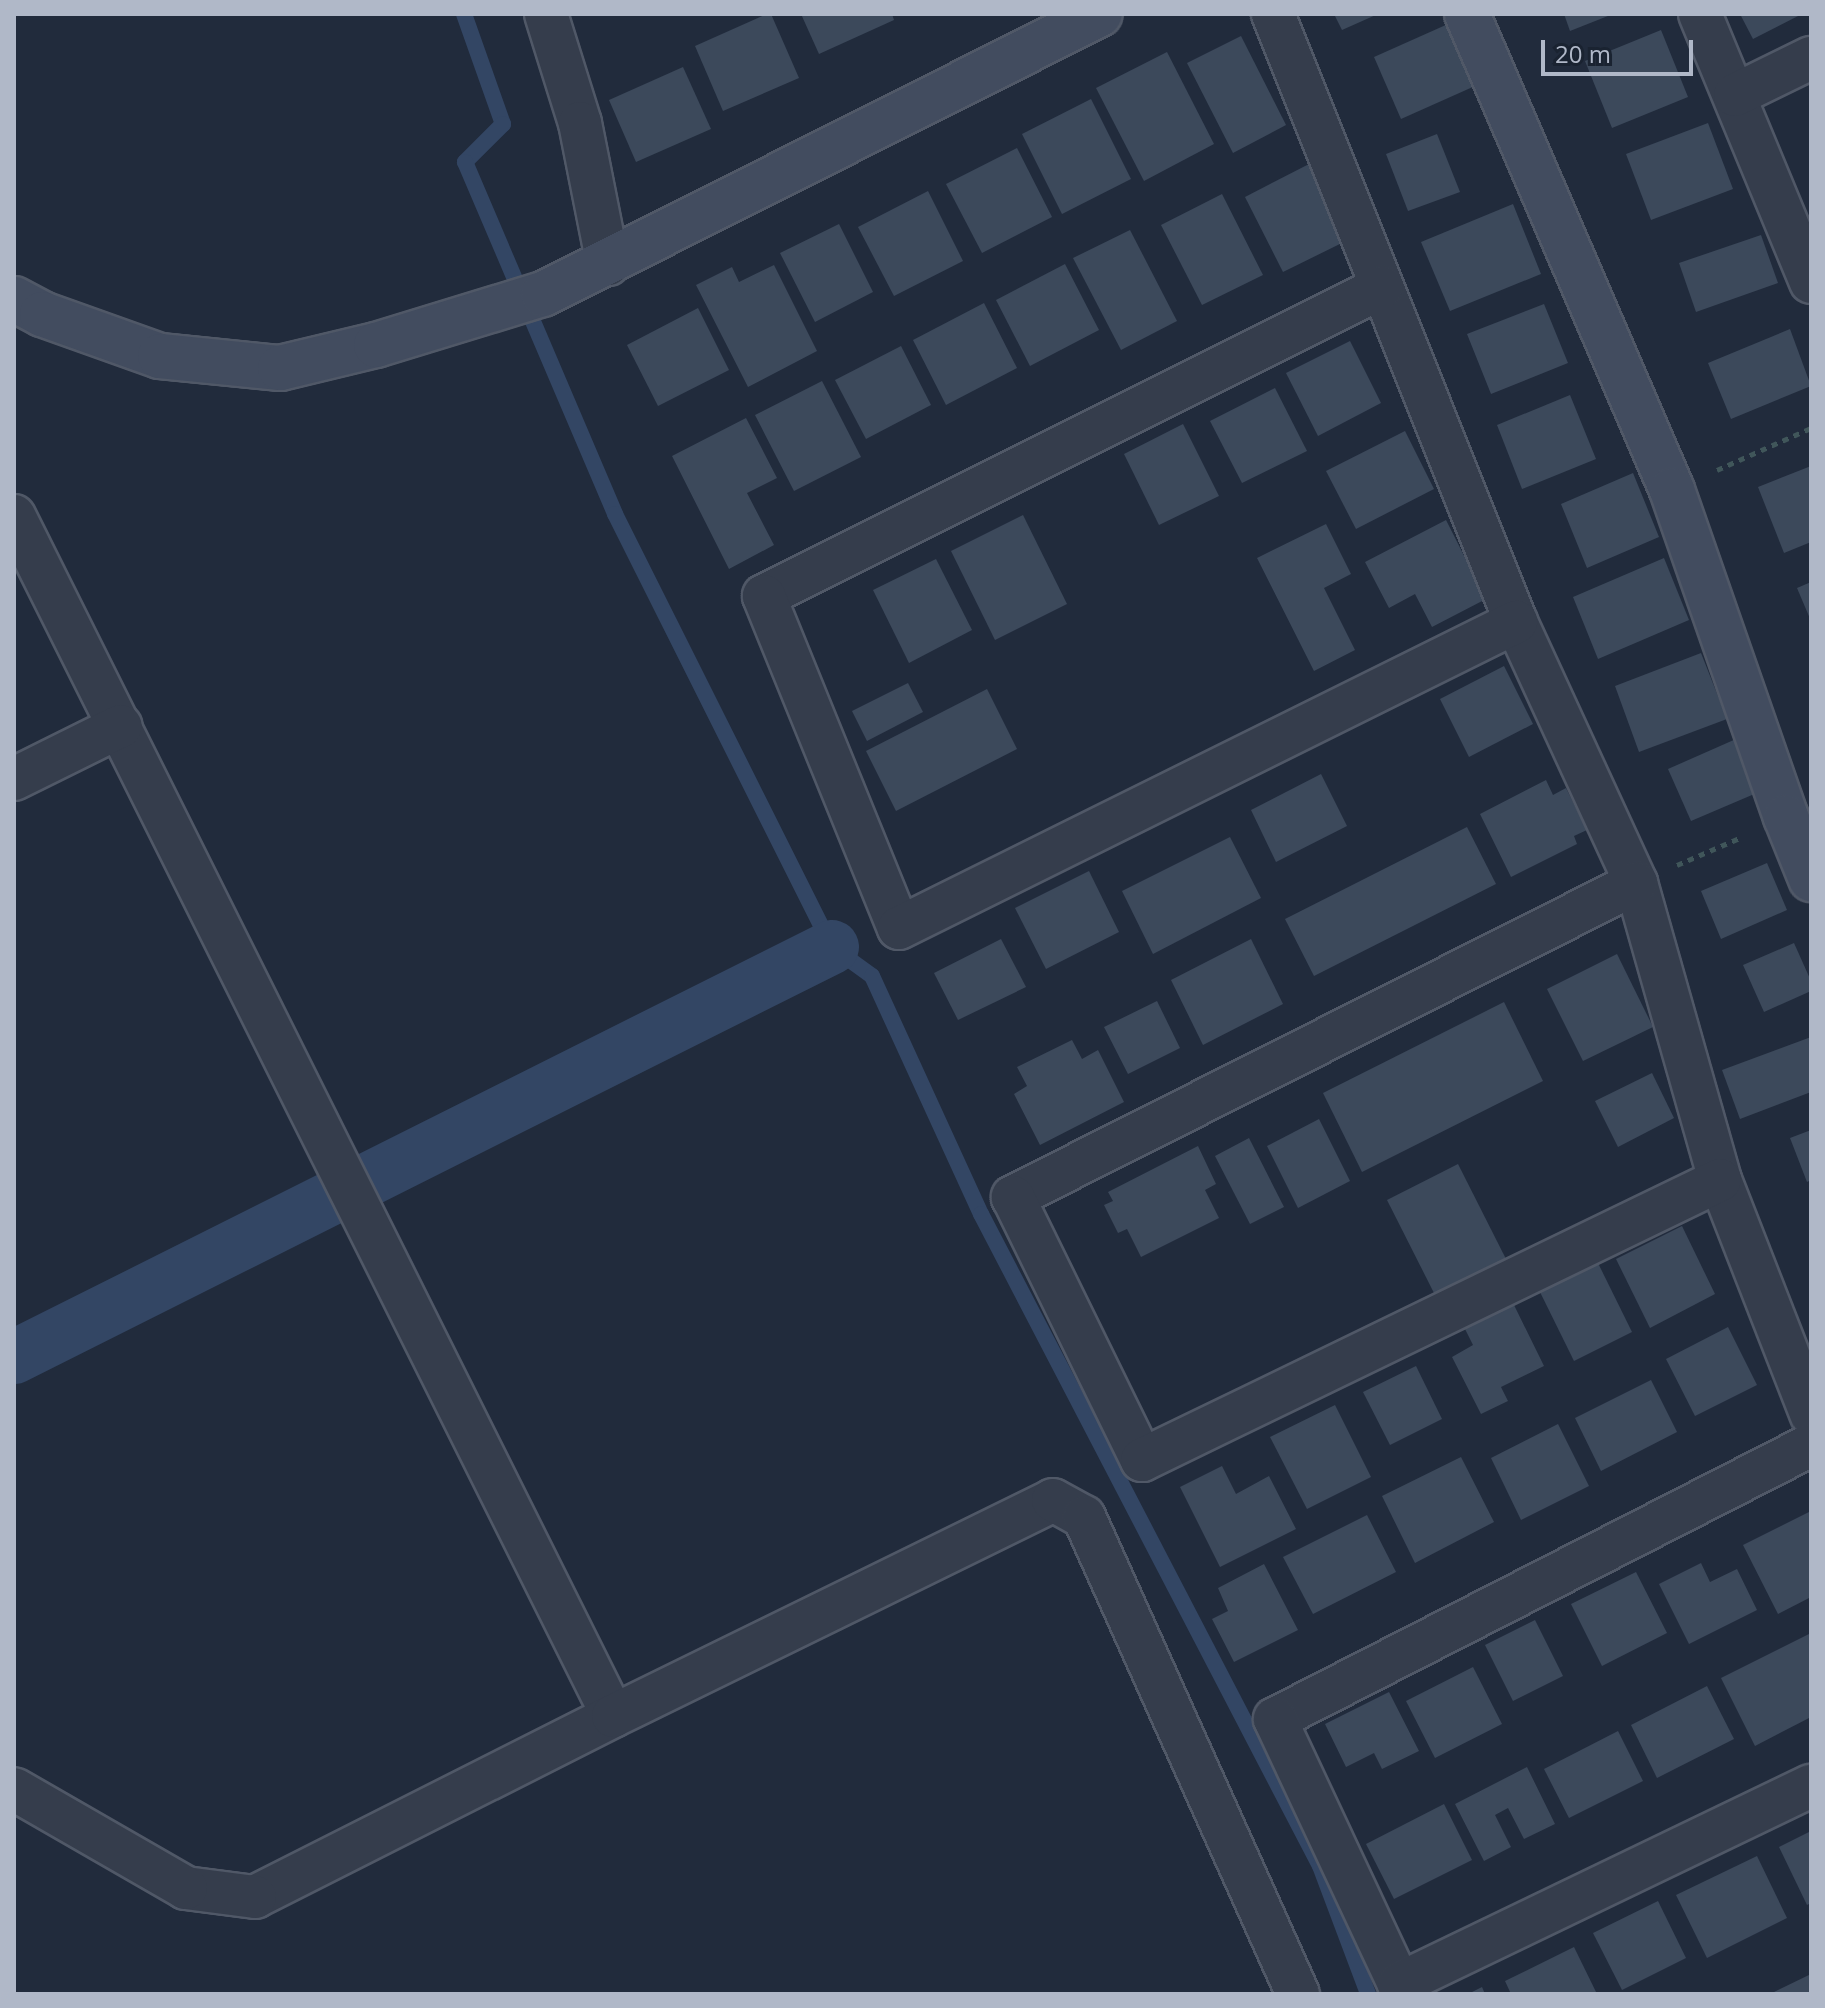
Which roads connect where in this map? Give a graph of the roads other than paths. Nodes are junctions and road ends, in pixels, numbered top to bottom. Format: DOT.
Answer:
graph roads {
  1 [pos="546,14"];
  2 [pos="1100,14"];
  3 [pos="1273,14"];
  4 [pos="1467,14"];
  5 [pos="1700,14"];
  6 [pos="1811,58"];
  7 [pos="1735,95"];
  8 [pos="608,264"];
  9 [pos="1811,282"];
  10 [pos="1382,287"];
  11 [pos="14,299"];
  12 [pos="14,516"];
  13 [pos="1516,622"];
  14 [pos="121,726"];
  15 [pos="14,779"];
  16 [pos="1811,879"];
  17 [pos="1636,883"];
  18 [pos="1720,1180"];
  19 [pos="1811,1414"];
  20 [pos="1811,1445"];
  21 [pos="613,1716"];
  22 [pos="1811,1786"];
  23 [pos="14,1789"];
  24 [pos="1298,1994"];
  1 -- 8 [label="street"];
  2 -- 8 [label="street"];
  3 -- 10 [label="street"];
  4 -- 16 [label="street"];
  5 -- 7 [label="street"];
  6 -- 7 [label="street"];
  7 -- 9 [label="street"];
  8 -- 11 [label="street"];
  10 -- 13 [label="street"];
  10 -- 13 [label="street"];
  12 -- 14 [label="street"];
  13 -- 17 [label="street"];
  14 -- 15 [label="street"];
  14 -- 21 [label="street"];
  17 -- 18 [label="street"];
  17 -- 18 [label="street"];
  18 -- 19 [label="street"];
  20 -- 22 [label="street"];
  21 -- 23 [label="street"];
  21 -- 24 [label="street"];
}
